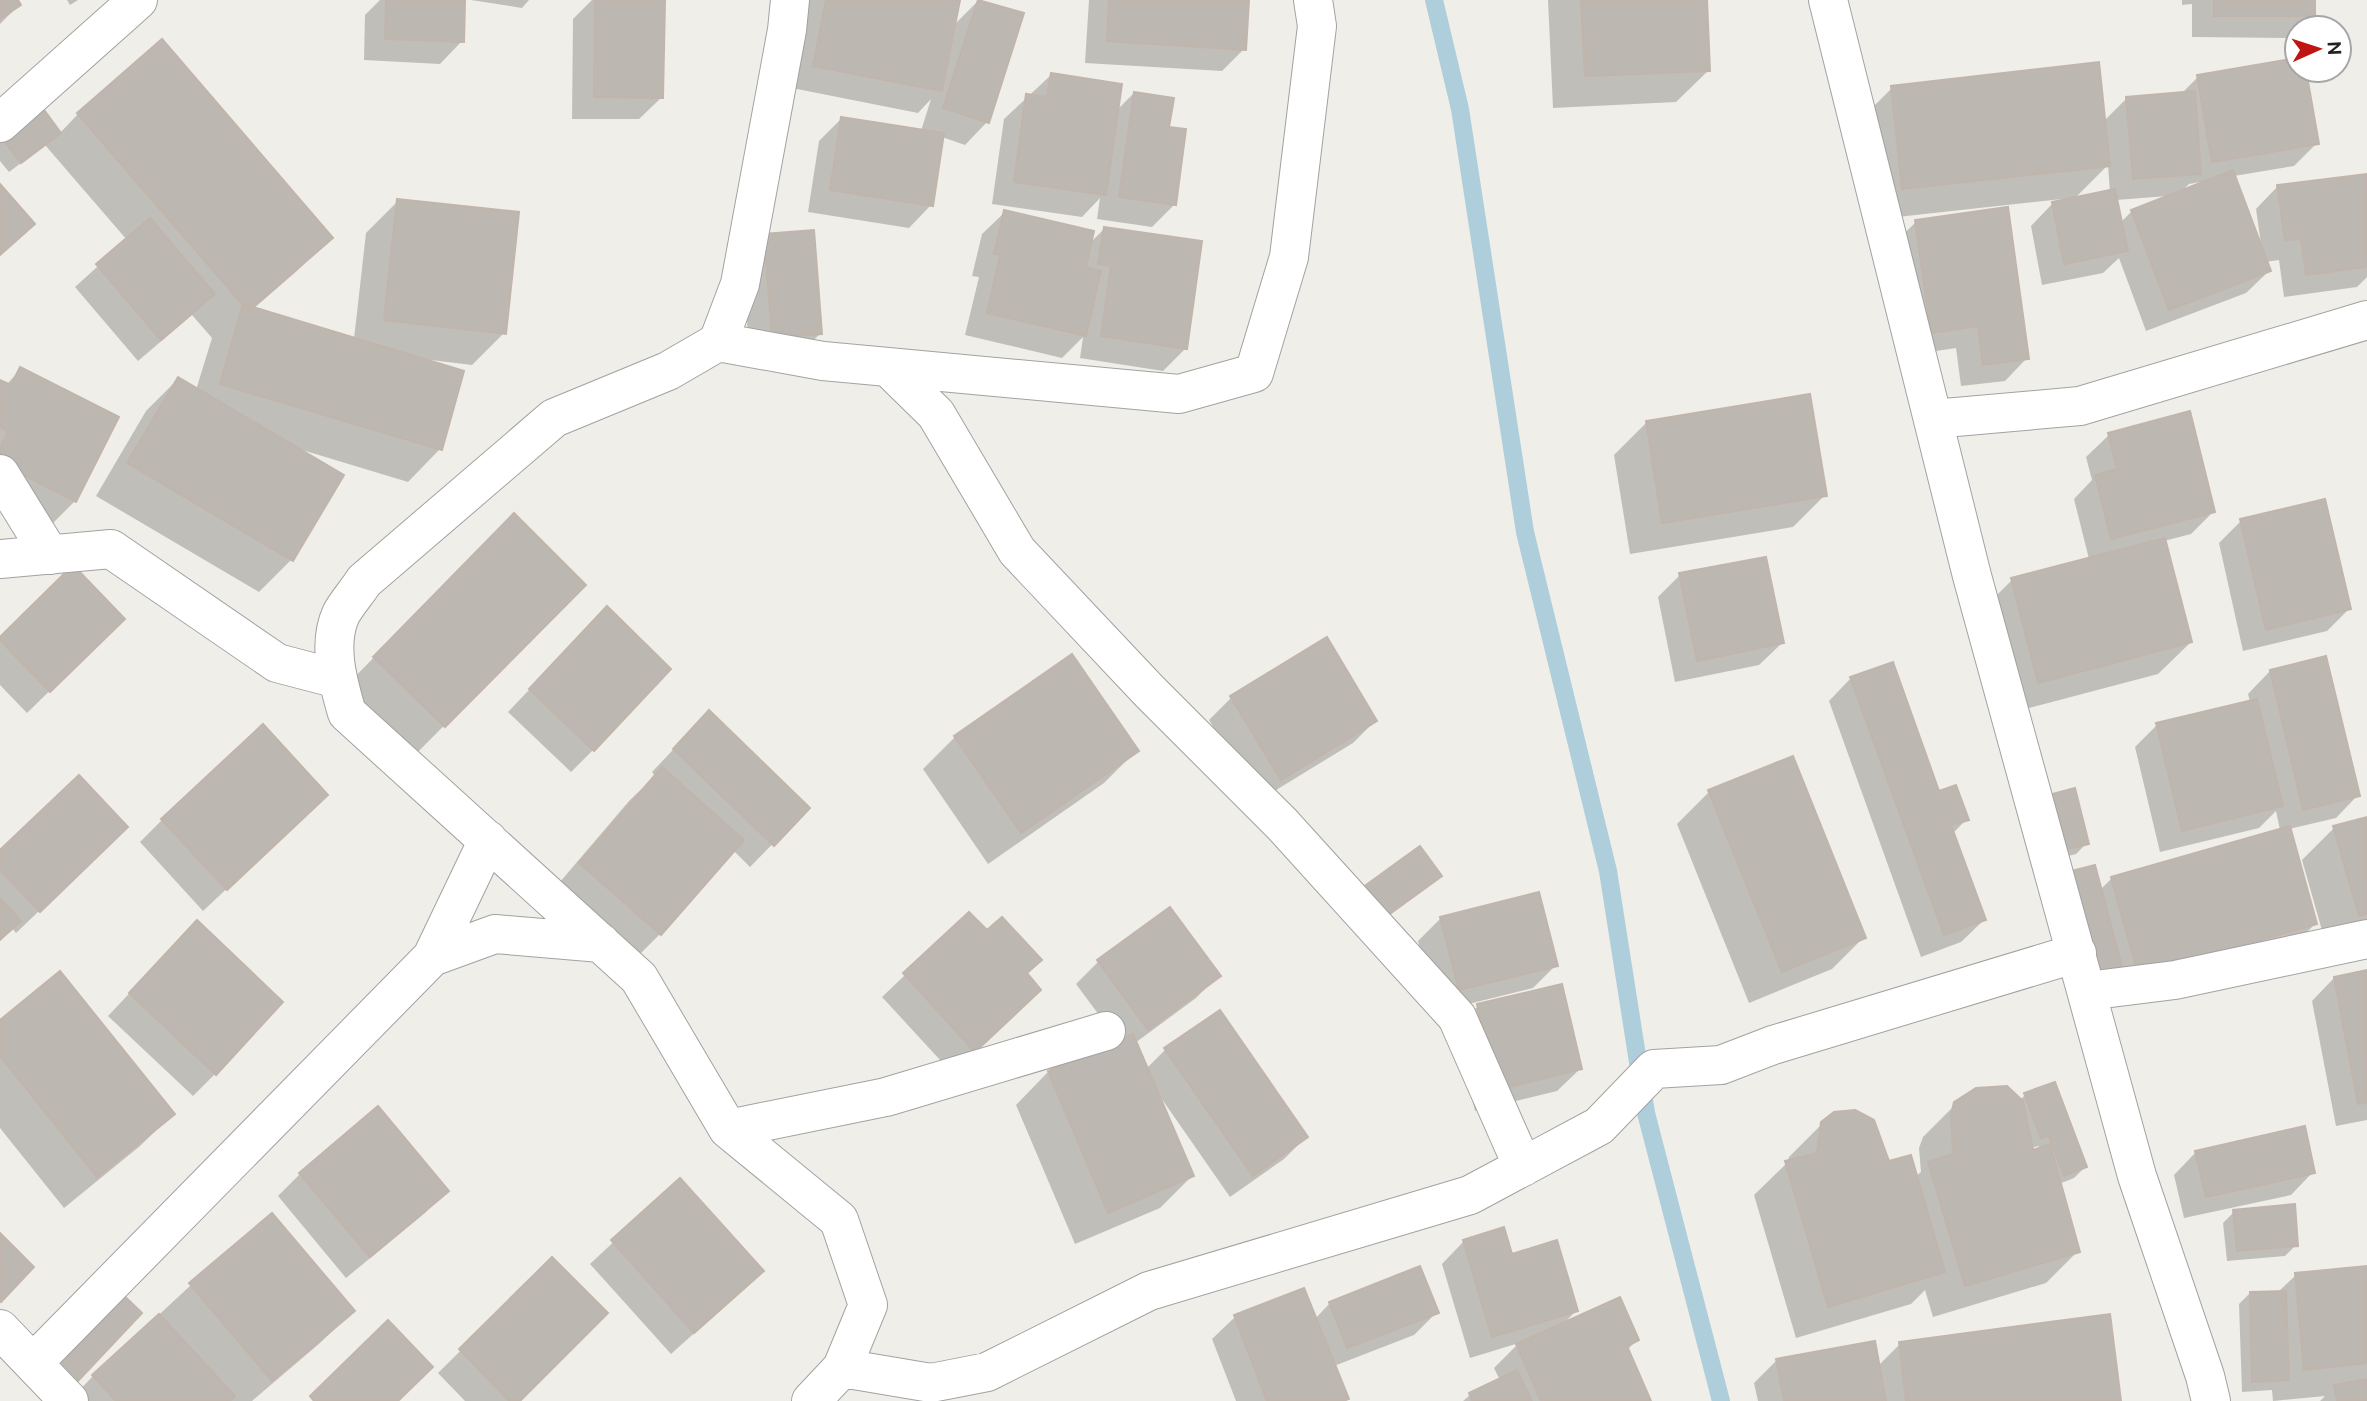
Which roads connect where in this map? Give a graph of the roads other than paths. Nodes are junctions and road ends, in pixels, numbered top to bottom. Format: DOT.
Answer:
graph roads {
  1 [pos="138,0"];
  2 [pos="790,0"];
  3 [pos="1313,0"];
  4 [pos="1828,0"];
  5 [pos="0,123"];
  6 [pos="2367,320"];
  7 [pos="718,342"];
  8 [pos="888,367"];
  9 [pos="1933,419"];
  10 [pos="0,474"];
  11 [pos="50,555"];
  12 [pos="0,559"];
  13 [pos="338,679"];
  14 [pos="488,840"];
  15 [pos="2367,939"];
  16 [pos="601,943"];
  17 [pos="2077,953"];
  18 [pos="432,957"];
  19 [pos="2087,991"];
  20 [pos="1106,1031"];
  21 [pos="729,1129"];
  22 [pos="1523,1167"];
  23 [pos="0,1329"];
  24 [pos="33,1363"];
  25 [pos="842,1368"];
  26 [pos="69,1401"];
  27 [pos="811,1401"];
  28 [pos="2211,1401"];
  1 -- 5 [label="street"];
  2 -- 7 [label="street"];
  3 -- 8 [label="street"];
  4 -- 9 [label="street"];
  6 -- 9 [label="street"];
  7 -- 8 [label="street"];
  7 -- 13 [label="street"];
  8 -- 22 [label="street"];
  9 -- 17 [label="street"];
  10 -- 11 [label="street"];
  11 -- 12 [label="street"];
  11 -- 13 [label="street"];
  13 -- 14 [label="street"];
  14 -- 16 [label="street"];
  14 -- 18 [label="street"];
  15 -- 19 [label="street"];
  16 -- 18 [label="street"];
  16 -- 21 [label="street"];
  17 -- 19 [label="street"];
  17 -- 22 [label="street"];
  18 -- 24 [label="street"];
  19 -- 28 [label="street"];
  20 -- 21 [label="street"];
  21 -- 25 [label="street"];
  22 -- 25 [label="street"];
  23 -- 24 [label="street"];
  24 -- 26 [label="street"];
  25 -- 27 [label="street"];
}
